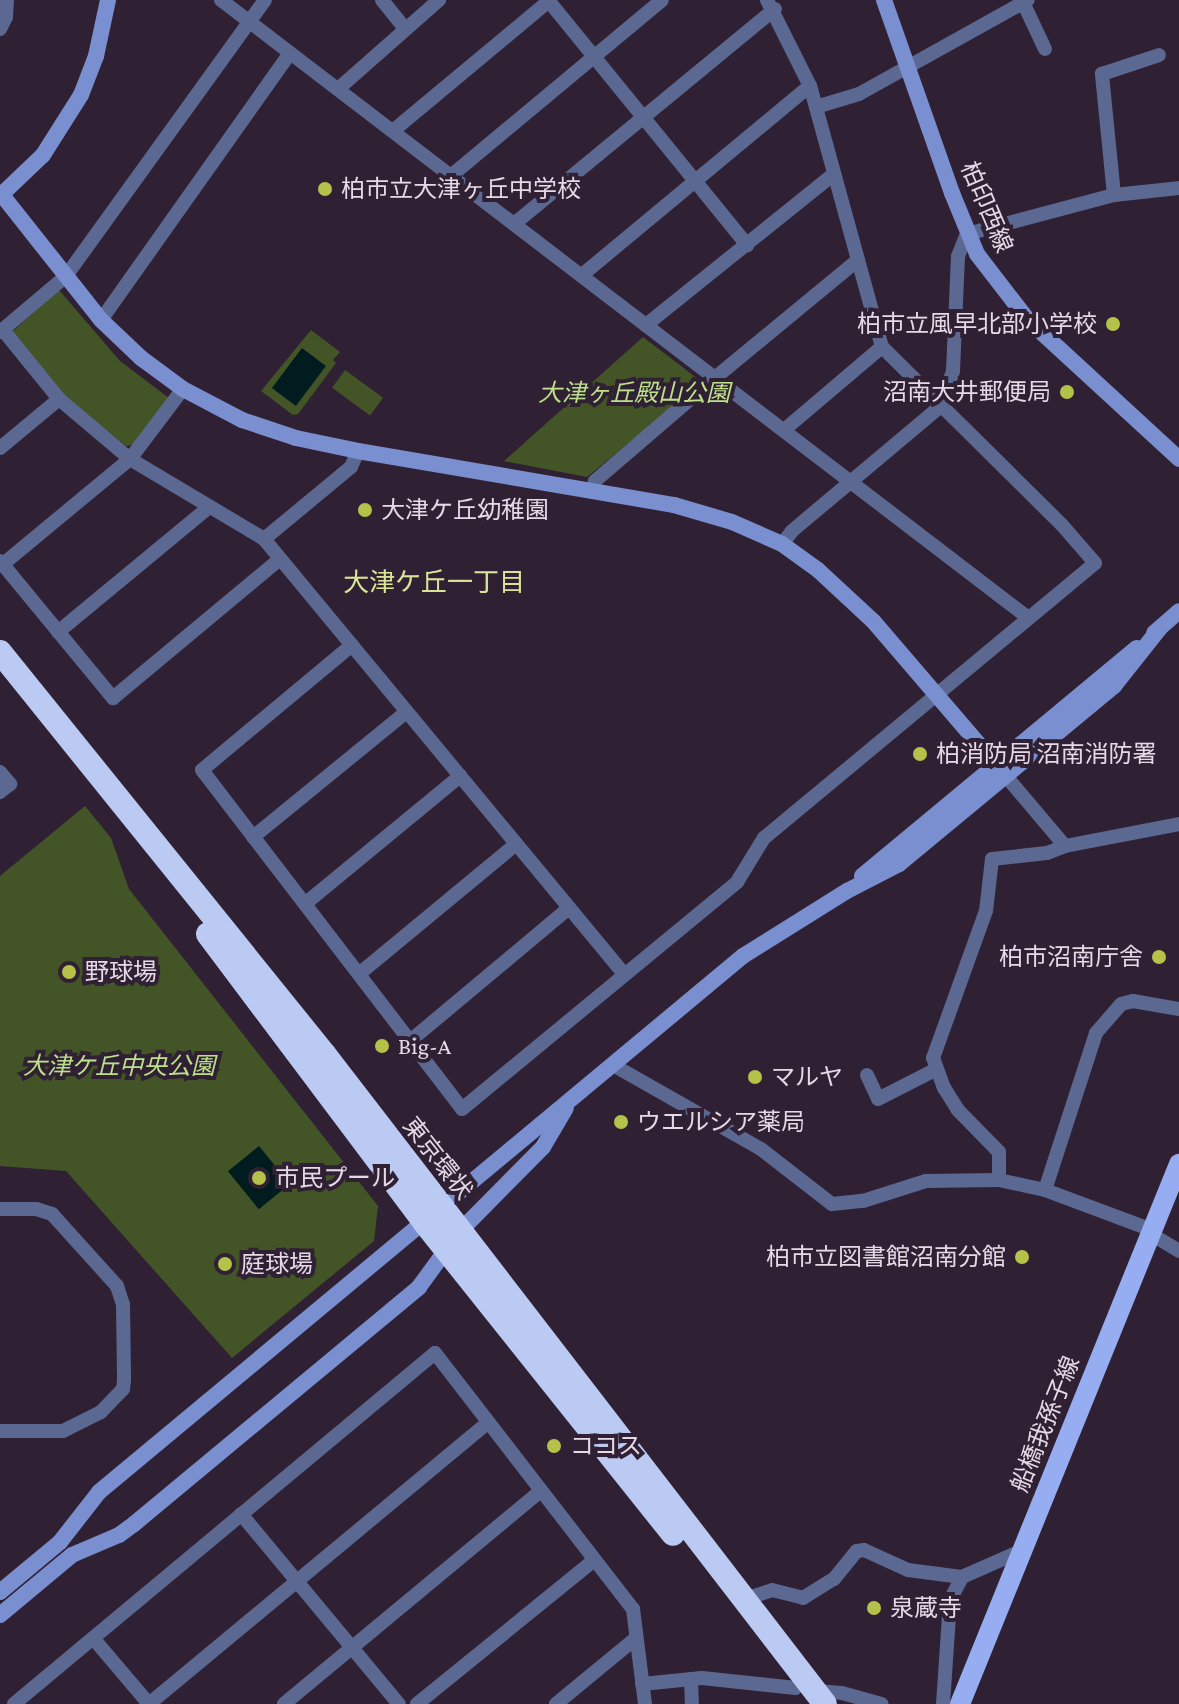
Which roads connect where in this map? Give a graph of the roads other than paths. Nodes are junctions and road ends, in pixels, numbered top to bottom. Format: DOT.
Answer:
graph roads {
  1 [pos="7,0"];
  2 [pos="108,0"];
  3 [pos="221,0"];
  4 [pos="265,0"];
  5 [pos="382,0"];
  6 [pos="439,0"];
  7 [pos="662,0"];
  8 [pos="884,0"];
  9 [pos="1024,1"];
  10 [pos="555,3"];
  11 [pos="771,5"];
  12 [pos="250,22"];
  13 [pos="405,28"];
  14 [pos="0,29"];
  15 [pos="1045,49"];
  16 [pos="290,53"];
  17 [pos="1159,55"];
  18 [pos="594,57"];
  19 [pos="907,66"];
  20 [pos="810,86"];
  21 [pos="338,89"];
  22 [pos="816,107"];
  23 [pos="644,116"];
  24 [pos="394,130"];
  25 [pos="834,174"];
  26 [pos="452,175"];
  27 [pos="696,181"];
  28 [pos="1178,187"];
  29 [pos="1114,195"];
  30 [pos="1,196"];
  31 [pos="514,224"];
  32 [pos="967,234"];
  33 [pos="747,245"];
  34 [pos="858,260"];
  35 [pos="582,275"];
  36 [pos="66,276"];
  37 [pos="101,320"];
  38 [pos="646,325"];
  39 [pos="1,331"];
  40 [pos="882,347"];
  41 [pos="716,377"];
  42 [pos="183,389"];
  43 [pos="59,399"];
  44 [pos="940,407"];
  45 [pos="784,430"];
  46 [pos="0,448"];
  47 [pos="358,451"];
  48 [pos="130,459"];
  49 [pos="1179,459"];
  50 [pos="852,482"];
  51 [pos="593,489"];
  52 [pos="209,507"];
  53 [pos="264,539"];
  54 [pos="782,544"];
  55 [pos="280,559"];
  56 [pos="1,563"];
  57 [pos="1179,611"];
  58 [pos="1027,617"];
  59 [pos="58,632"];
  60 [pos="352,645"];
  61 [pos="0,652"];
  62 [pos="0,677"];
  63 [pos="936,695"];
  64 [pos="406,712"];
  65 [pos="1000,769"];
  66 [pos="0,772"];
  67 [pos="460,776"];
  68 [pos="0,792"];
  69 [pos="1179,824"];
  70 [pos="253,837"];
  71 [pos="516,844"];
  72 [pos="1065,846"];
  73 [pos="306,903"];
  74 [pos="569,908"];
  75 [pos="359,974"];
  76 [pos="624,974"];
  77 [pos="1179,1009"];
  78 [pos="410,1041"];
  79 [pos="613,1065"];
  80 [pos="937,1069"];
  81 [pos="867,1075"];
  82 [pos="574,1097"];
  83 [pos="1179,1164"];
  84 [pos="999,1180"];
  85 [pos="1045,1190"];
  86 [pos="0,1209"];
  87 [pos="433,1215"];
  88 [pos="1152,1232"];
  89 [pos="453,1240"];
  90 [pos="1179,1251"];
  91 [pos="488,1423"];
  92 [pos="0,1431"];
  93 [pos="541,1491"];
  94 [pos="241,1514"];
  95 [pos="1021,1551"];
  96 [pos="594,1560"];
  97 [pos="962,1577"];
  98 [pos="298,1580"];
  99 [pos="0,1592"];
  100 [pos="745,1599"];
  101 [pos="0,1615"];
  102 [pos="93,1638"];
  103 [pos="636,1638"];
  104 [pos="352,1647"];
  105 [pos="691,1679"];
  106 [pos="642,1684"];
  107 [pos="810,1697"];
  108 [pos="14,1704"];
  109 [pos="284,1704"];
  110 [pos="399,1704"];
  111 [pos="417,1704"];
  112 [pos="556,1704"];
  113 [pos="645,1704"];
  114 [pos="692,1704"];
  115 [pos="882,1704"];
  116 [pos="943,1704"];
  117 [pos="960,1704"];
  1 -- 14 [label="street"];
  2 -- 30 [label="street"];
  3 -- 12 [label="street"];
  4 -- 12 [label="street"];
  5 -- 13 [label="street"];
  6 -- 13 [label="street"];
  7 -- 18 [label="street"];
  8 -- 19 [label="street, 柏印西線"];
  9 -- 15 [label="street"];
  9 -- 19 [label="street"];
  10 -- 18 [label="street"];
  10 -- 24 [label="street"];
  11 -- 20 [label="street"];
  11 -- 23 [label="street"];
  12 -- 16 [label="street"];
  12 -- 36 [label="street"];
  13 -- 21 [label="street"];
  16 -- 21 [label="street"];
  16 -- 37 [label="street"];
  17 -- 29 [label="street"];
  18 -- 23 [label="street"];
  18 -- 26 [label="street"];
  19 -- 22 [label="street"];
  19 -- 32 [label="street, 柏印西線"];
  20 -- 22 [label="street"];
  20 -- 27 [label="street"];
  21 -- 24 [label="street"];
  22 -- 25 [label="street"];
  23 -- 27 [label="street"];
  23 -- 31 [label="street"];
  24 -- 26 [label="street"];
  25 -- 33 [label="street"];
  25 -- 34 [label="street"];
  26 -- 31 [label="street"];
  27 -- 33 [label="street"];
  27 -- 35 [label="street"];
  28 -- 29 [label="street"];
  29 -- 32 [label="street"];
  30 -- 36 [label="street"];
  31 -- 35 [label="street"];
  32 -- 44 [label="street"];
  32 -- 49 [label="street, 柏印西線"];
  33 -- 38 [label="street"];
  34 -- 40 [label="street"];
  34 -- 41 [label="street"];
  35 -- 38 [label="street"];
  36 -- 37 [label="street"];
  36 -- 39 [label="street"];
  37 -- 42 [label="street"];
  38 -- 41 [label="street"];
  39 -- 43 [label="street"];
  40 -- 44 [label="street"];
  40 -- 45 [label="street"];
  41 -- 45 [label="street"];
  41 -- 51 [label="street"];
  42 -- 47 [label="street"];
  42 -- 48 [label="street"];
  43 -- 46 [label="street"];
  43 -- 48 [label="street"];
  44 -- 50 [label="street"];
  44 -- 58 [label="street"];
  45 -- 50 [label="street"];
  47 -- 51 [label="street"];
  47 -- 53 [label="street"];
  48 -- 52 [label="street"];
  48 -- 56 [label="street"];
  50 -- 54 [label="street"];
  50 -- 58 [label="street"];
  51 -- 54 [label="street"];
  52 -- 53 [label="street"];
  52 -- 59 [label="street"];
  53 -- 55 [label="street"];
  54 -- 63 [label="street"];
  55 -- 59 [label="street"];
  55 -- 60 [label="street"];
  56 -- 59 [label="street"];
  57 -- 65 [label="street"];
  58 -- 63 [label="street"];
  60 -- 64 [label="street"];
  60 -- 70 [label="street"];
  61 -- 87 [label="highway, 東京環状"];
  62 -- 87 [label="highway, 東京環状"];
  63 -- 65 [label="street"];
  63 -- 76 [label="street"];
  64 -- 67 [label="street"];
  64 -- 70 [label="street"];
  65 -- 72 [label="street"];
  65 -- 79 [label="street"];
  66 -- 68 [label="street"];
  67 -- 71 [label="street"];
  67 -- 73 [label="street"];
  69 -- 72 [label="street"];
  70 -- 73 [label="street"];
  71 -- 74 [label="street"];
  71 -- 75 [label="street"];
  72 -- 80 [label="street"];
  73 -- 75 [label="street"];
  74 -- 76 [label="street"];
  74 -- 78 [label="street"];
  75 -- 78 [label="street"];
  76 -- 78 [label="street"];
  77 -- 85 [label="street"];
  79 -- 82 [label="street"];
  79 -- 84 [label="street"];
  80 -- 81 [label="street"];
  80 -- 84 [label="street"];
  82 -- 87 [label="street"];
  82 -- 89 [label="street"];
  83 -- 88 [label="main road, 船橋我孫子線"];
  84 -- 85 [label="street"];
  85 -- 88 [label="street"];
  86 -- 92 [label="street"];
  87 -- 89 [label="highway, 東京環状"];
  87 -- 99 [label="street"];
  88 -- 90 [label="street"];
  88 -- 95 [label="main road, 船橋我孫子線"];
  89 -- 100 [label="highway, 東京環状"];
  89 -- 101 [label="street"];
  89 -- 107 [label="highway, 東京環状"];
  91 -- 93 [label="street"];
  91 -- 94 [label="street"];
  91 -- 98 [label="street"];
  93 -- 96 [label="street"];
  93 -- 104 [label="street"];
  94 -- 98 [label="street"];
  94 -- 102 [label="street"];
  95 -- 97 [label="street"];
  95 -- 117 [label="main road, 船橋我孫子線"];
  96 -- 103 [label="street"];
  96 -- 111 [label="street"];
  97 -- 100 [label="street"];
  97 -- 116 [label="street"];
  98 -- 102 [label="street"];
  98 -- 104 [label="street"];
  100 -- 107 [label="highway, 東京環状"];
  102 -- 108 [label="street"];
  103 -- 106 [label="street"];
  103 -- 112 [label="street"];
  104 -- 109 [label="street"];
  104 -- 110 [label="street"];
  105 -- 106 [label="street"];
  105 -- 107 [label="street"];
  105 -- 114 [label="street"];
  106 -- 113 [label="street"];
  107 -- 115 [label="street"];
}
